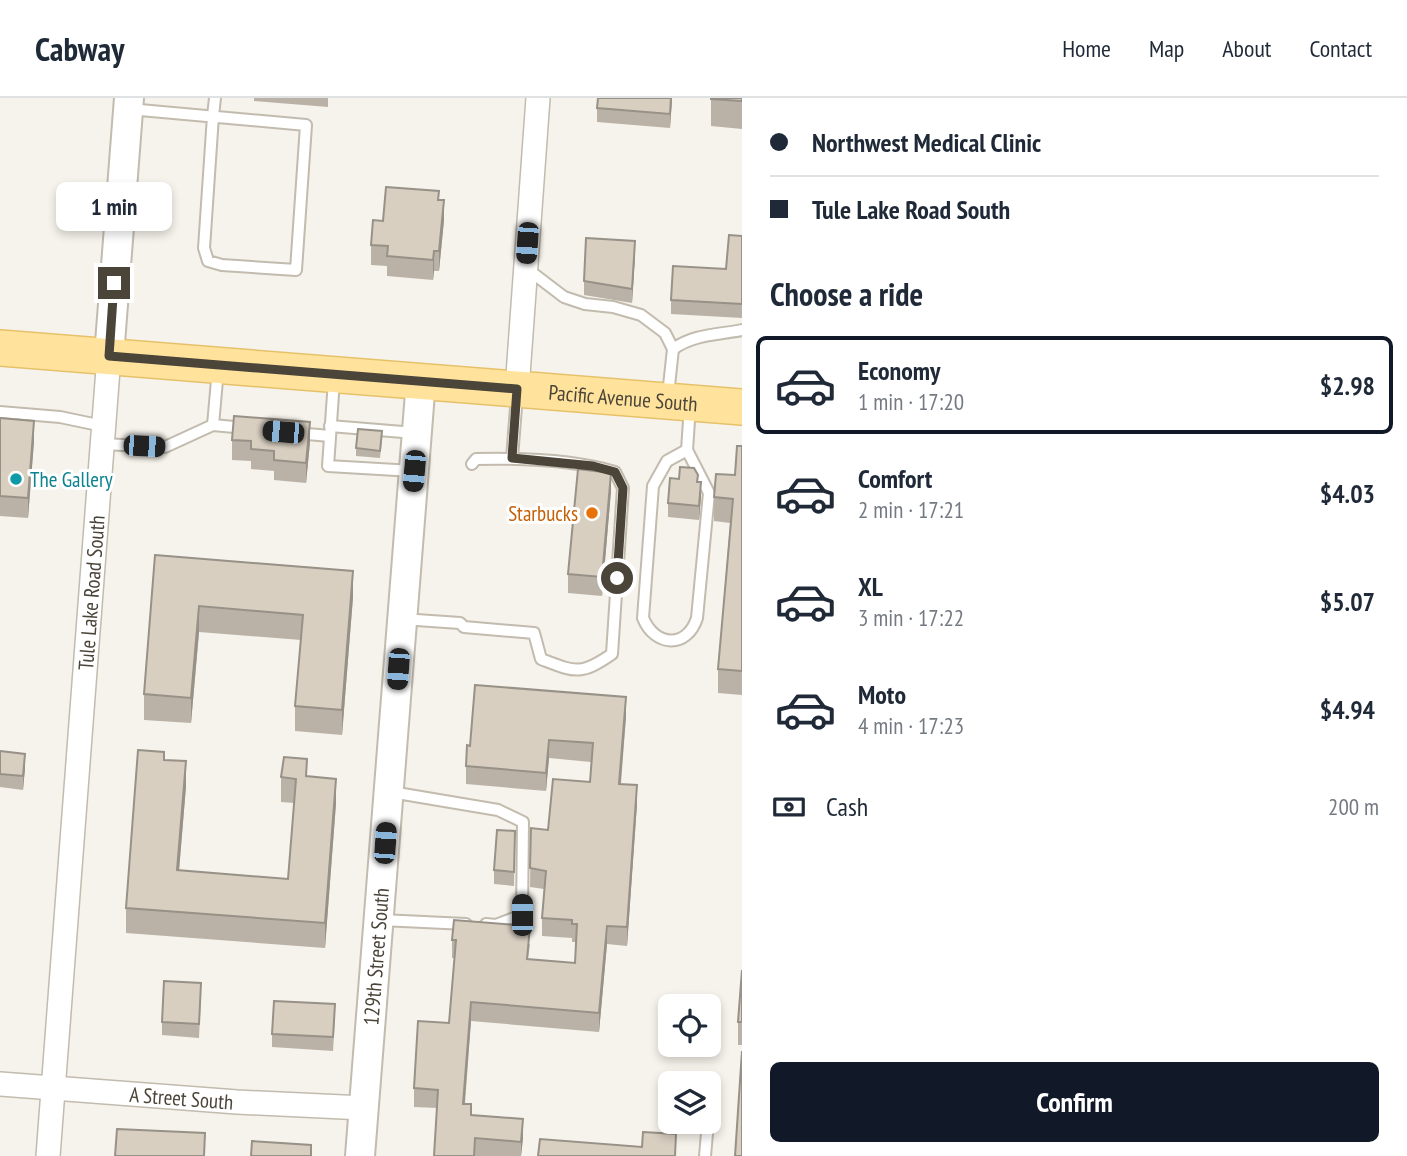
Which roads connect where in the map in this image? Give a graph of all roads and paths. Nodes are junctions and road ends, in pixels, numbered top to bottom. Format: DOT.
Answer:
graph roads {
  1 [pos="215,98"];
  2 [pos="538,98"];
  3 [pos="129,104"];
  4 [pos="214,116"];
  5 [pos="526,268"];
  6 [pos="742,330"];
  7 [pos="0,348"];
  8 [pos="673,348"];
  9 [pos="109,356"];
  10 [pos="218,365"];
  11 [pos="334,373"];
  12 [pos="421,380"];
  13 [pos="517,389"];
  14 [pos="679,402"];
  15 [pos="742,407"];
  16 [pos="0,412"];
  17 [pos="213,425"];
  18 [pos="252,429"];
  19 [pos="278,431"];
  20 [pos="330,431"];
  21 [pos="416,433"];
  22 [pos="102,435"];
  23 [pos="687,450"];
  24 [pos="512,458"];
  25 [pos="472,464"];
  26 [pos="414,471"];
  27 [pos="402,620"];
  28 [pos="388,792"];
  29 [pos="379,920"];
  30 [pos="0,1084"];
  31 [pos="54,1088"];
  32 [pos="364,1108"];
  33 [pos="707,1134"];
  34 [pos="48,1156"];
  35 [pos="360,1156"];
  36 [pos="705,1156"];
  1 -- 4 [label="lane"];
  2 -- 5 [label="street"];
  3 -- 4 [label="lane"];
  3 -- 9 [label="street, Tule Lake Road South"];
  4 -- 4 [label="lane"];
  5 -- 8 [label="lane"];
  5 -- 13 [label="street"];
  6 -- 8 [label="lane"];
  7 -- 9 [label="main road, Pacific Avenue South"];
  8 -- 14 [label="lane"];
  9 -- 10 [label="main road, Pacific Avenue South"];
  9 -- 22 [label="street, Tule Lake Road South"];
  10 -- 11 [label="main road, Pacific Avenue South"];
  10 -- 17 [label="lane"];
  11 -- 12 [label="main road, Pacific Avenue South"];
  11 -- 20 [label="lane"];
  12 -- 13 [label="main road, Pacific Avenue South"];
  12 -- 21 [label="street, 129th Street South"];
  13 -- 14 [label="main road, Pacific Avenue South"];
  13 -- 24 [label="lane"];
  14 -- 15 [label="main road, Pacific Avenue South"];
  14 -- 23 [label="lane"];
  16 -- 22 [label="lane"];
  17 -- 18 [label="lane"];
  17 -- 22 [label="lane"];
  19 -- 20 [label="lane"];
  20 -- 21 [label="lane"];
  20 -- 26 [label="lane"];
  21 -- 26 [label="street, 129th Street South"];
  22 -- 31 [label="street, Tule Lake Road South"];
  23 -- 23 [label="lane"];
  24 -- 25 [label="lane"];
  24 -- 27 [label="lane"];
  26 -- 27 [label="street, 129th Street South"];
  27 -- 28 [label="street, 129th Street South"];
  28 -- 29 [label="street, 129th Street South"];
  28 -- 29 [label="lane"];
  29 -- 32 [label="street, 129th Street South"];
  30 -- 31 [label="street, A Street South"];
  31 -- 32 [label="street, A Street South"];
  31 -- 34 [label="street, Tule Lake Road South"];
  32 -- 35 [label="street, 129th Street South"];
  33 -- 36 [label="lane"];
}
